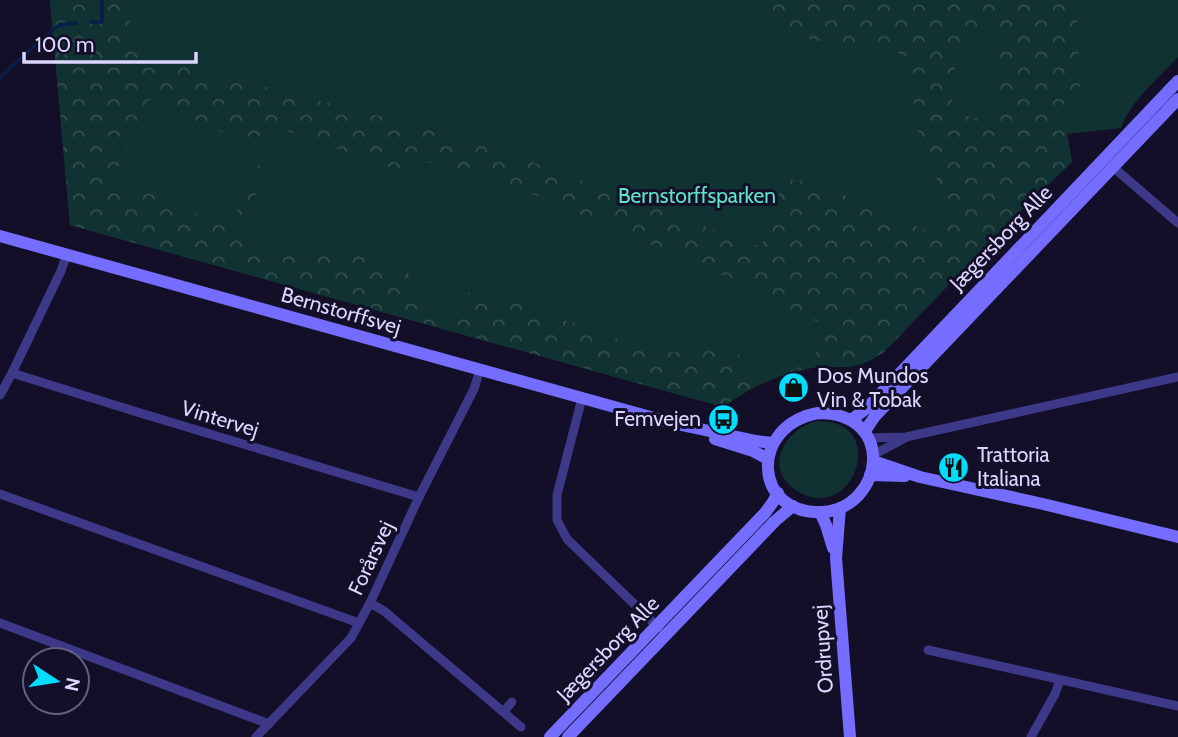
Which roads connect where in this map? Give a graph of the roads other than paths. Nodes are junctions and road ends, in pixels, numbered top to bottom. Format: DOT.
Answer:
graph roads {
  1 [pos="1178,80"];
  2 [pos="1178,99"];
  3 [pos="1113,167"];
  4 [pos="1178,223"];
  5 [pos="0,236"];
  6 [pos="67,254"];
  7 [pos="480,369"];
  8 [pos="12,373"];
  9 [pos="1178,377"];
  10 [pos="0,395"];
  11 [pos="582,398"];
  12 [pos="851,420"];
  13 [pos="672,423"];
  14 [pos="867,435"];
  15 [pos="906,437"];
  16 [pos="773,443"];
  17 [pos="873,458"];
  18 [pos="768,459"];
  19 [pos="870,475"];
  20 [pos="920,477"];
  21 [pos="778,493"];
  22 [pos="0,494"];
  23 [pos="418,497"];
  24 [pos="793,506"];
  25 [pos="840,508"];
  26 [pos="820,512"];
  27 [pos="1178,537"];
  28 [pos="836,558"];
  29 [pos="369,603"];
  30 [pos="0,623"];
  31 [pos="359,623"];
  32 [pos="662,630"];
  33 [pos="928,650"];
  34 [pos="1060,680"];
  35 [pos="512,702"];
  36 [pos="1178,706"];
  37 [pos="503,712"];
  38 [pos="269,724"];
  39 [pos="521,727"];
  40 [pos="256,737"];
  41 [pos="550,737"];
  42 [pos="568,737"];
  43 [pos="850,737"];
  44 [pos="1031,737"];
  1 -- 12 [label="street, Jægersborg Alle"];
  2 -- 3 [label="street, Jægersborg Alle"];
  3 -- 4 [label="street"];
  3 -- 14 [label="street, Jægersborg Alle"];
  5 -- 6 [label="street, Bernstorffsvej"];
  6 -- 7 [label="street, Bernstorffsvej"];
  6 -- 8 [label="street"];
  7 -- 11 [label="street, Bernstorffsvej"];
  7 -- 23 [label="street, Forårsvej"];
  8 -- 10 [label="street"];
  8 -- 23 [label="street, Vintervej"];
  9 -- 15 [label="street"];
  11 -- 13 [label="street, Bernstorffsvej"];
  11 -- 32 [label="street"];
  12 -- 14 [label="street"];
  12 -- 16 [label="street"];
  13 -- 16 [label="street, Bernstorffsvej"];
  13 -- 18 [label="street, Bernstorffsvej"];
  14 -- 15 [label="street"];
  14 -- 17 [label="street"];
  15 -- 17 [label="street"];
  16 -- 18 [label="street"];
  17 -- 19 [label="street"];
  17 -- 20 [label="street"];
  18 -- 21 [label="street"];
  19 -- 20 [label="street"];
  19 -- 25 [label="street"];
  20 -- 27 [label="street"];
  21 -- 24 [label="street"];
  21 -- 32 [label="street, Jægersborg Alle"];
  22 -- 31 [label="street"];
  23 -- 29 [label="street, Forårsvej"];
  24 -- 26 [label="street"];
  24 -- 32 [label="street, Jægersborg Alle"];
  25 -- 26 [label="street"];
  25 -- 28 [label="street, Ordrupvej"];
  26 -- 28 [label="street, Ordrupvej"];
  28 -- 43 [label="street, Ordrupvej"];
  29 -- 31 [label="street, Forårsvej"];
  29 -- 37 [label="street"];
  30 -- 38 [label="street"];
  31 -- 38 [label="street, Forårsvej"];
  32 -- 41 [label="street, Jægersborg Alle"];
  32 -- 42 [label="street, Jægersborg Alle"];
  33 -- 34 [label="street"];
  34 -- 36 [label="street"];
  34 -- 44 [label="street"];
  35 -- 37 [label="street"];
  37 -- 39 [label="street"];
  38 -- 40 [label="street, Forårsvej"];
}
